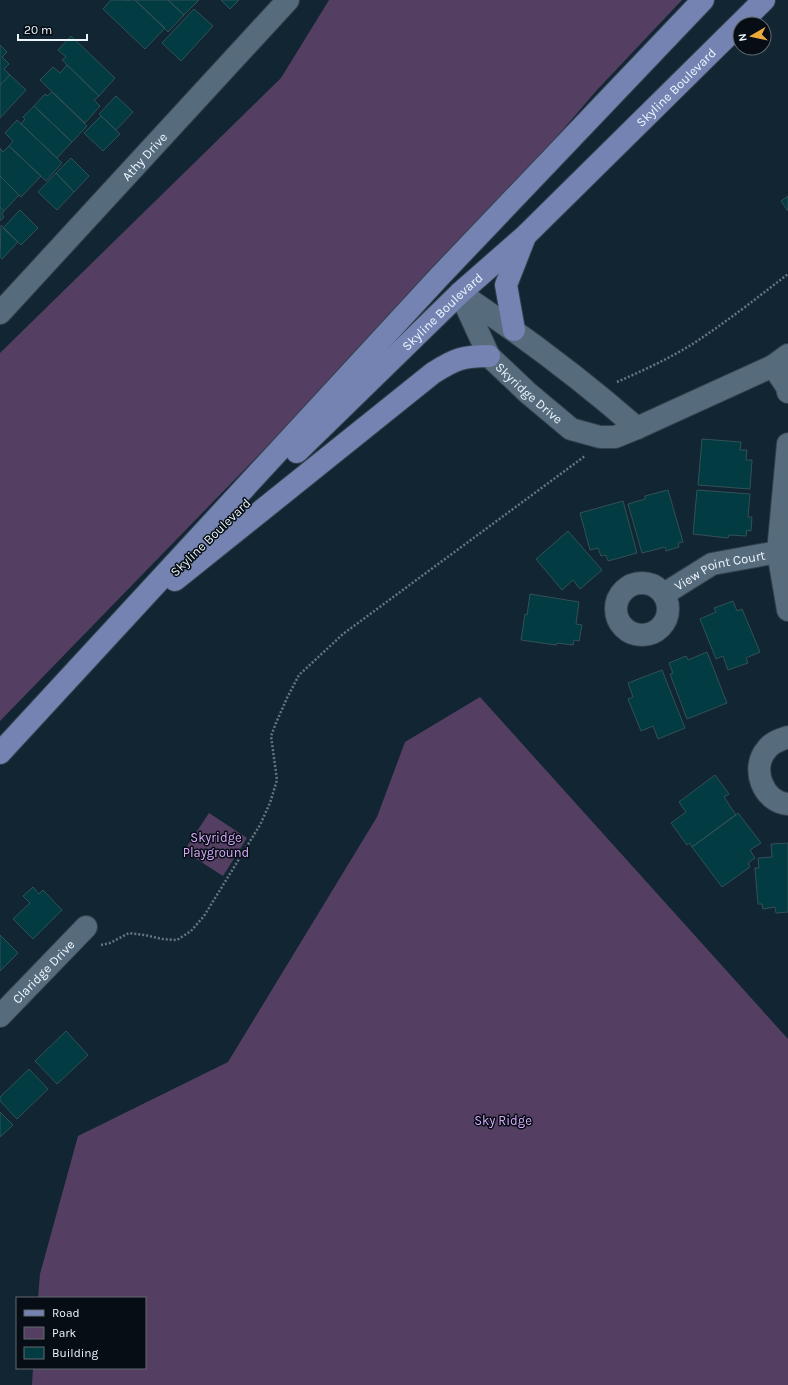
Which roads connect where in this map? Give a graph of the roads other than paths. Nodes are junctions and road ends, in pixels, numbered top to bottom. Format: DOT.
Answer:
graph roads {
  1 [pos="288,0"];
  2 [pos="703,0"];
  3 [pos="764,0"];
  4 [pos="525,236"];
  5 [pos="440,276"];
  6 [pos="460,294"];
  7 [pos="0,313"];
  8 [pos="514,330"];
  9 [pos="489,356"];
  10 [pos="781,361"];
  11 [pos="788,392"];
  12 [pos="636,428"];
  13 [pos="788,444"];
  14 [pos="778,552"];
  15 [pos="664,594"];
  16 [pos="788,610"];
  17 [pos="121,623"];
  18 [pos="788,737"];
  19 [pos="0,753"];
  20 [pos="788,804"];
  21 [pos="80,933"];
  22 [pos="0,1016"];
  1 -- 7 [label="street, Athy Drive"];
  2 -- 5 [label="main road, Skyline Boulevard"];
  3 -- 4 [label="main road, Skyline Boulevard"];
  4 -- 6 [label="main road, Skyline Boulevard"];
  4 -- 8 [label="main road"];
  5 -- 6 [label="street, Skyridge Drive"];
  5 -- 17 [label="main road, Skyline Boulevard"];
  6 -- 8 [label="street, Skyridge Drive"];
  6 -- 9 [label="street, Skyridge Drive"];
  6 -- 17 [label="main road, Skyline Boulevard"];
  8 -- 12 [label="street, Skyridge Drive"];
  9 -- 12 [label="street, Skyridge Drive"];
  9 -- 17 [label="main road"];
  10 -- 11 [label="street"];
  10 -- 12 [label="street, Skyridge Drive"];
  13 -- 14 [label="street"];
  14 -- 15 [label="street, View Point Court"];
  14 -- 16 [label="street"];
  17 -- 19 [label="main road, Skyline Boulevard"];
  18 -- 20 [label="street"];
  21 -- 22 [label="street, Claridge Drive"];
}
